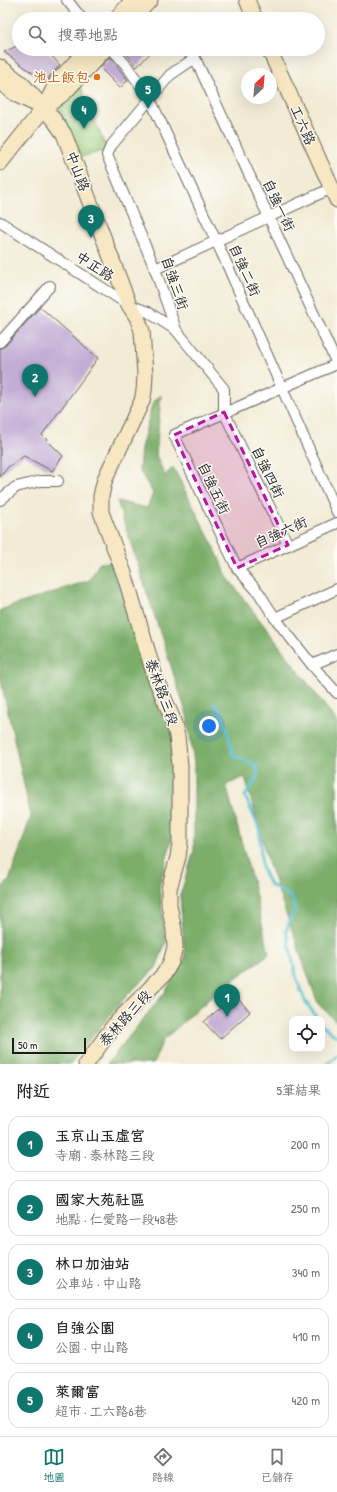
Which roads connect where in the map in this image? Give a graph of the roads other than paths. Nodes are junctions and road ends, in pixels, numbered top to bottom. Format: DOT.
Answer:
graph roads {
  1 [pos="67,0"];
  2 [pos="133,0"];
  3 [pos="150,0"];
  4 [pos="247,0"];
  5 [pos="76,12"];
  6 [pos="122,12"];
  7 [pos="139,12"];
  8 [pos="252,12"];
  9 [pos="82,56"];
  10 [pos="98,56"];
  11 [pos="118,56"];
  12 [pos="272,56"];
  13 [pos="0,67"];
  14 [pos="0,82"];
  15 [pos="150,99"];
  16 [pos="44,108"];
  17 [pos="1,159"];
  18 [pos="334,194"];
  19 [pos="269,217"];
  20 [pos="0,222"];
  21 [pos="216,241"];
  22 [pos="155,268"];
  23 [pos="50,286"];
  24 [pos="129,306"];
  25 [pos="176,330"];
  26 [pos="0,342"];
  27 [pos="337,364"];
  28 [pos="282,388"];
  29 [pos="224,412"];
  30 [pos="58,481"];
  31 [pos="0,500"];
  32 [pos="337,512"];
  33 [pos="337,523"];
  34 [pos="288,545"];
  35 [pos="237,568"];
  36 [pos="337,589"];
  37 [pos="275,618"];
  38 [pos="337,654"];
  39 [pos="312,665"];
  40 [pos="337,693"];
  41 [pos="86,1064"];
  1 -- 5 [label="street"];
  2 -- 6 [label="main road"];
  3 -- 7 [label="main road"];
  4 -- 8 [label="main road"];
  9 -- 16 [label="main road"];
  10 -- 16 [label="main road"];
  11 -- 15 [label="street, 自強二街"];
  12 -- 18 [label="main road, 工六路"];
  13 -- 16 [label="main road, 中山路"];
  14 -- 16 [label="main road, 中山路"];
  15 -- 19 [label="street, 自強一街"];
  15 -- 21 [label="street, 自強二街"];
  15 -- 22 [label="street, 自強三街"];
  16 -- 17 [label="main road"];
  16 -- 24 [label="main road, 中山路"];
  18 -- 19 [label="street"];
  19 -- 21 [label="street"];
  19 -- 27 [label="street, 自強一街"];
  20 -- 24 [label="street, 中正路"];
  21 -- 22 [label="street"];
  21 -- 28 [label="street, 自強二街"];
  22 -- 25 [label="street, 自強三街"];
  23 -- 26 [label="street"];
  24 -- 25 [label="street, 中正路"];
  24 -- 41 [label="main road, 泰林路三段"];
  25 -- 29 [label="street, 自強三街"];
  27 -- 28 [label="street, 自強五街"];
  28 -- 29 [label="street, 自強五街"];
  28 -- 32 [label="street, 自強二街"];
  29 -- 34 [label="street, 自強四街"];
  29 -- 35 [label="street, 自強五街"];
  30 -- 31 [label="street"];
  33 -- 34 [label="street, 自強六街"];
  34 -- 35 [label="street, 自強六街"];
  35 -- 37 [label="street, 自強五街"];
  36 -- 37 [label="street"];
  37 -- 39 [label="street, 自強五街"];
  38 -- 39 [label="street"];
  39 -- 40 [label="street, 自強五街"];
}
